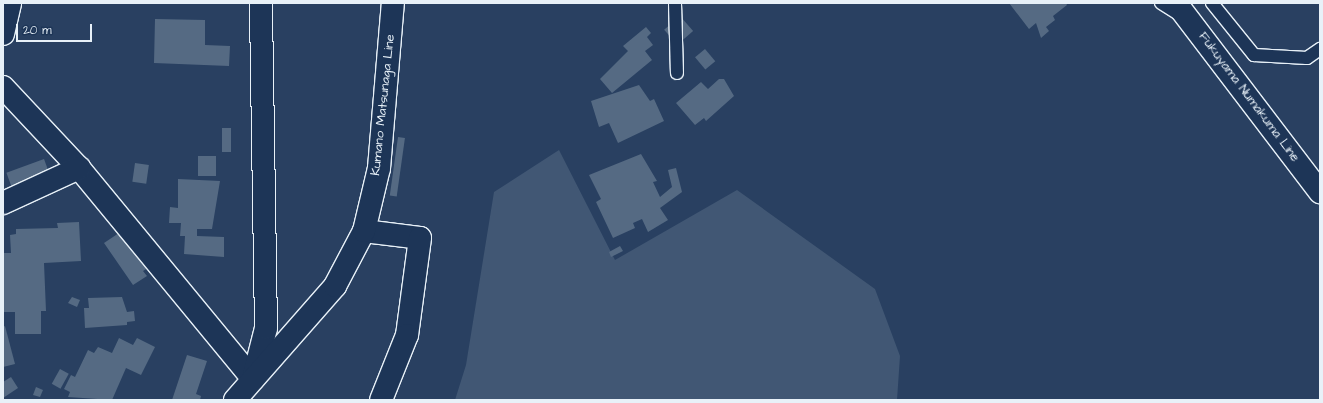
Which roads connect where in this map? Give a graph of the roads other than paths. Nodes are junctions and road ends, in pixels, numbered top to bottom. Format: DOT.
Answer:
graph roads {
  1 [pos="10,3"];
  2 [pos="262,3"];
  3 [pos="393,3"];
  4 [pos="675,3"];
  5 [pos="1161,3"];
  6 [pos="1176,3"];
  7 [pos="1212,3"];
  8 [pos="1192,23"];
  9 [pos="3,34"];
  10 [pos="1320,50"];
  11 [pos="677,73"];
  12 [pos="3,87"];
  13 [pos="79,168"];
  14 [pos="1320,192"];
  15 [pos="3,203"];
  16 [pos="364,231"];
  17 [pos="253,378"];
  18 [pos="235,400"];
  19 [pos="381,400"];
  1 -- 9 [label="street"];
  2 -- 17 [label="street"];
  3 -- 16 [label="street, Kumano Matsunaga Line"];
  4 -- 11 [label="lane"];
  5 -- 8 [label="lane"];
  6 -- 8 [label="street, Fukuyama Numakuma Line"];
  7 -- 10 [label="lane"];
  8 -- 14 [label="street, Fukuyama Numakuma Line"];
  12 -- 13 [label="street"];
  13 -- 15 [label="street"];
  13 -- 17 [label="street"];
  16 -- 17 [label="street, Kumano Matsunaga Line"];
  16 -- 19 [label="street"];
  17 -- 18 [label="street, Kumano Matsunaga Line"];
}
